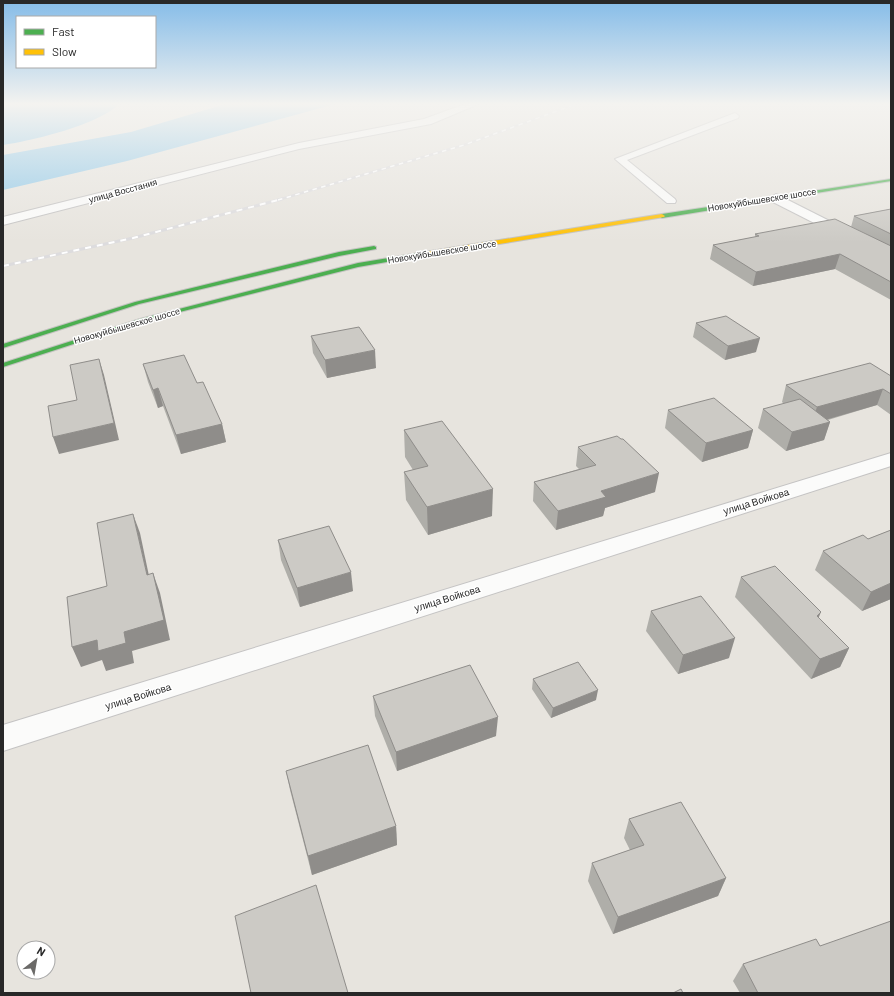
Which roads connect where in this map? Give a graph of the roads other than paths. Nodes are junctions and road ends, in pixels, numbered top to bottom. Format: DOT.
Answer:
graph roads {
  1 [pos="284,149"];
  2 [pos="645,149"];
  3 [pos="891,180"];
  4 [pos="776,198"];
  5 [pos="675,200"];
  6 [pos="655,203"];
  7 [pos="3,222"];
  8 [pos="387,246"];
  9 [pos="891,258"];
  10 [pos="3,346"];
  11 [pos="3,365"];
  12 [pos="891,458"];
  13 [pos="3,738"];
  1 -- 7 [label="street, улица Восстания"];
  2 -- 5 [label="lane"];
  3 -- 4 [label="main road, Новокуйбышевское шоссе"];
  4 -- 9 [label="street"];
  4 -- 11 [label="main road, Новокуйбышевское шоссе"];
  5 -- 6 [label="main road"];
  8 -- 10 [label="main road, Новокуйбышевское шоссе"];
  12 -- 13 [label="street, улица Войкова"];
}
